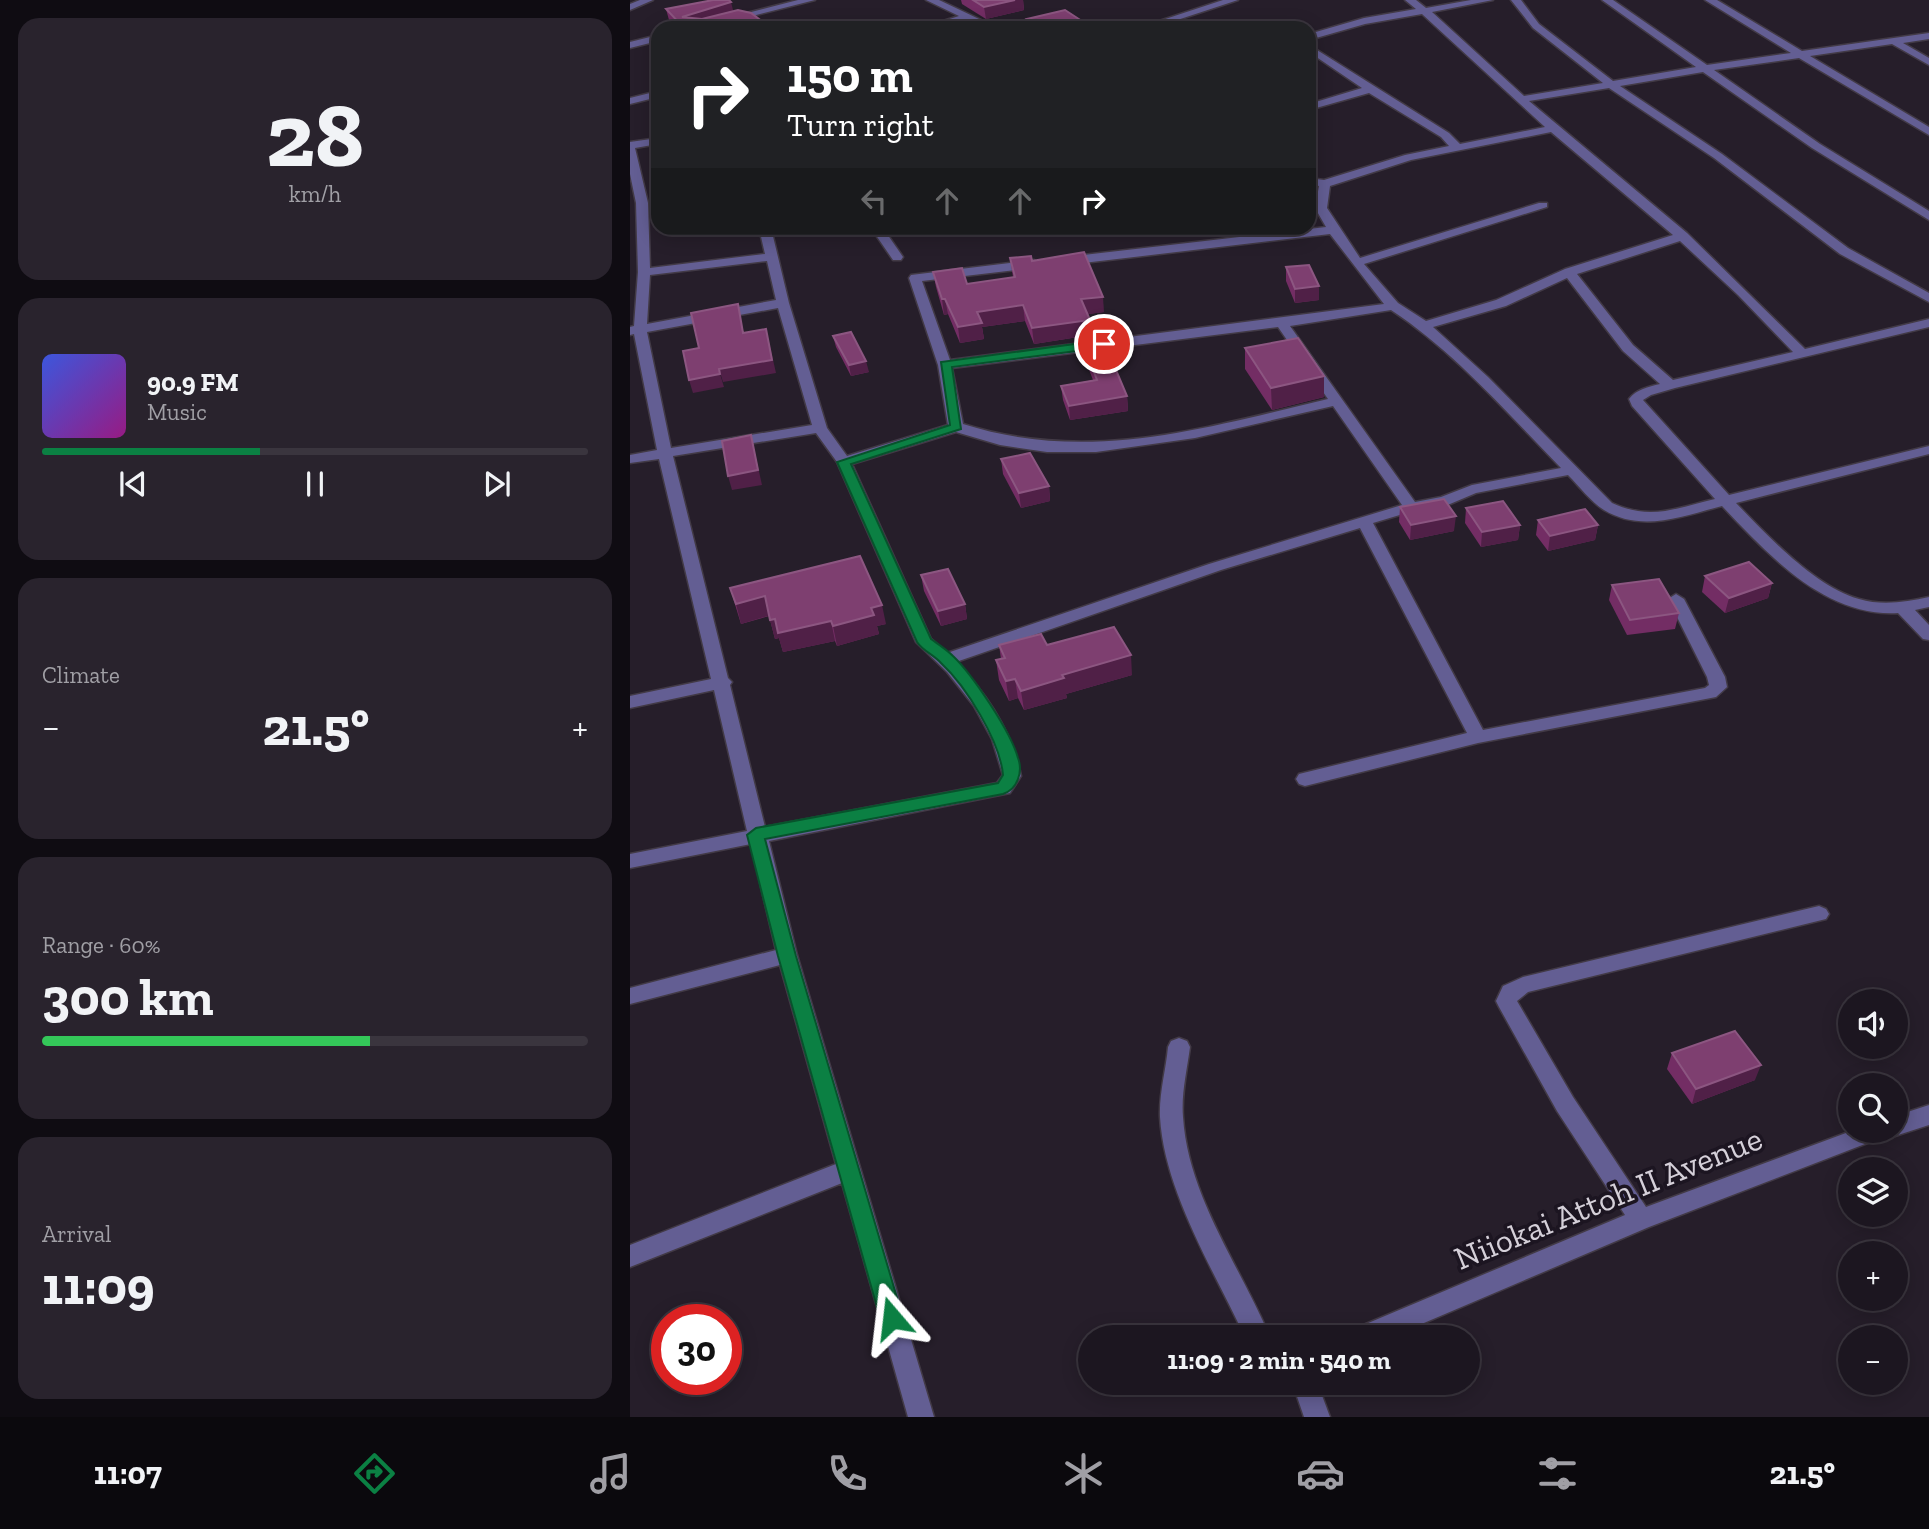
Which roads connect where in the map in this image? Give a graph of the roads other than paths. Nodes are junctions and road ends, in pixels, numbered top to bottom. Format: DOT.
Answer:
graph roads {
  1 [pos="648,0"];
  2 [pos="810,0"];
  3 [pos="931,0"];
  4 [pos="1233,0"];
  5 [pos="1410,0"];
  6 [pos="1488,0"];
  7 [pos="1516,0"];
  8 [pos="1607,0"];
  9 [pos="1710,0"];
  10 [pos="630,7"];
  11 [pos="1423,9"];
  12 [pos="968,17"];
  13 [pos="722,21"];
  14 [pos="953,21"];
  15 [pos="977,21"];
  16 [pos="1166,21"];
  17 [pos="1316,35"];
  18 [pos="1929,37"];
  19 [pos="651,40"];
  20 [pos="1893,41"];
  21 [pos="630,45"];
  22 [pos="1316,53"];
  23 [pos="1804,56"];
  24 [pos="1929,62"];
  25 [pos="1708,68"];
  26 [pos="1611,84"];
  27 [pos="1371,89"];
  28 [pos="651,96"];
  29 [pos="1523,99"];
  30 [pos="630,101"];
  31 [pos="1316,105"];
  32 [pos="1554,128"];
  33 [pos="1929,132"];
  34 [pos="651,142"];
  35 [pos="630,147"];
  36 [pos="1457,147"];
  37 [pos="1316,182"];
  38 [pos="1325,184"];
  39 [pos="650,202"];
  40 [pos="1543,205"];
  41 [pos="1929,216"];
  42 [pos="1334,230"];
  43 [pos="1316,232"];
  44 [pos="766,235"];
  45 [pos="882,235"];
  46 [pos="1290,235"];
  47 [pos="1683,236"];
  48 [pos="771,257"];
  49 [pos="897,257"];
  50 [pos="1358,262"];
  51 [pos="644,272"];
  52 [pos="1569,272"];
  53 [pos="1929,298"];
  54 [pos="783,303"];
  55 [pos="1393,306"];
  56 [pos="1281,322"];
  57 [pos="1929,323"];
  58 [pos="1424,327"];
  59 [pos="635,330"];
  60 [pos="1802,355"];
  61 [pos="946,365"];
  62 [pos="1671,385"];
  63 [pos="1335,401"];
  64 [pos="956,427"];
  65 [pos="820,428"];
  66 [pos="1929,450"];
  67 [pos="665,453"];
  68 [pos="630,459"];
  69 [pos="844,462"];
  70 [pos="1572,470"];
  71 [pos="1729,501"];
  72 [pos="1411,507"];
  73 [pos="1365,522"];
  74 [pos="1676,599"];
  75 [pos="1929,602"];
  76 [pos="1904,609"];
  77 [pos="1929,635"];
  78 [pos="947,659"];
  79 [pos="723,682"];
  80 [pos="630,702"];
  81 [pos="1478,737"];
  82 [pos="1305,779"];
  83 [pos="756,835"];
  84 [pos="630,861"];
  85 [pos="1819,914"];
  86 [pos="787,956"];
  87 [pos="630,996"];
  88 [pos="1179,1047"];
  89 [pos="1929,1115"];
  90 [pos="1908,1122"];
  91 [pos="1847,1143"];
  92 [pos="848,1170"];
  93 [pos="1641,1219"];
  94 [pos="630,1256"];
  95 [pos="1252,1325"];
  96 [pos="1391,1325"];
  97 [pos="1309,1395"];
  98 [pos="921,1417"];
  99 [pos="1317,1417"];
  1 -- 10 [label="street"];
  2 -- 13 [label="street"];
  3 -- 12 [label="street"];
  4 -- 16 [label="street"];
  5 -- 11 [label="street"];
  6 -- 11 [label="street"];
  7 -- 26 [label="street"];
  8 -- 25 [label="street"];
  9 -- 23 [label="street"];
  11 -- 17 [label="street"];
  11 -- 29 [label="street"];
  12 -- 14 [label="street"];
  12 -- 15 [label="street"];
  18 -- 20 [label="street"];
  19 -- 21 [label="street"];
  20 -- 23 [label="street"];
  20 -- 24 [label="street"];
  22 -- 27 [label="street"];
  23 -- 25 [label="street"];
  23 -- 33 [label="street"];
  25 -- 26 [label="street"];
  25 -- 41 [label="street"];
  26 -- 29 [label="street"];
  26 -- 53 [label="street"];
  27 -- 31 [label="street"];
  27 -- 36 [label="street"];
  28 -- 30 [label="street"];
  29 -- 32 [label="street"];
  32 -- 36 [label="street"];
  32 -- 47 [label="street"];
  34 -- 35 [label="street"];
  35 -- 39 [label="street"];
  36 -- 38 [label="street"];
  37 -- 38 [label="street"];
  38 -- 42 [label="street"];
  39 -- 51 [label="street"];
  40 -- 50 [label="street"];
  42 -- 43 [label="street"];
  42 -- 50 [label="street"];
  44 -- 48 [label="street"];
  45 -- 49 [label="street"];
  46 -- 61 [label="street"];
  47 -- 52 [label="street"];
  47 -- 60 [label="street"];
  48 -- 51 [label="street"];
  48 -- 54 [label="street"];
  50 -- 55 [label="street"];
  51 -- 59 [label="street"];
  52 -- 58 [label="street"];
  52 -- 62 [label="street"];
  54 -- 59 [label="street"];
  54 -- 65 [label="street"];
  55 -- 56 [label="street"];
  55 -- 58 [label="street"];
  56 -- 61 [label="street"];
  56 -- 63 [label="street"];
  57 -- 60 [label="street"];
  58 -- 70 [label="street"];
  59 -- 67 [label="street"];
  60 -- 62 [label="street"];
  61 -- 64 [label="street"];
  62 -- 71 [label="street"];
  63 -- 64 [label="street"];
  63 -- 72 [label="street"];
  64 -- 69 [label="street"];
  65 -- 67 [label="street"];
  65 -- 69 [label="street"];
  66 -- 71 [label="street"];
  67 -- 68 [label="street"];
  67 -- 79 [label="street"];
  69 -- 78 [label="street"];
  70 -- 71 [label="street"];
  70 -- 72 [label="street"];
  71 -- 76 [label="street"];
  72 -- 73 [label="street"];
  73 -- 78 [label="street"];
  73 -- 81 [label="street"];
  74 -- 81 [label="street"];
  75 -- 76 [label="street"];
  76 -- 77 [label="street"];
  78 -- 83 [label="street"];
  79 -- 80 [label="street"];
  79 -- 83 [label="street"];
  81 -- 82 [label="street"];
  83 -- 84 [label="street"];
  83 -- 86 [label="street"];
  85 -- 93 [label="street"];
  86 -- 87 [label="street"];
  86 -- 92 [label="street"];
  88 -- 95 [label="street"];
  89 -- 90 [label="street"];
  91 -- 93 [label="street, Niiokai Attoh II Avenue"];
  92 -- 94 [label="street"];
  92 -- 98 [label="street"];
  93 -- 96 [label="street, Niiokai Attoh II Avenue"];
  97 -- 99 [label="street"];
}
